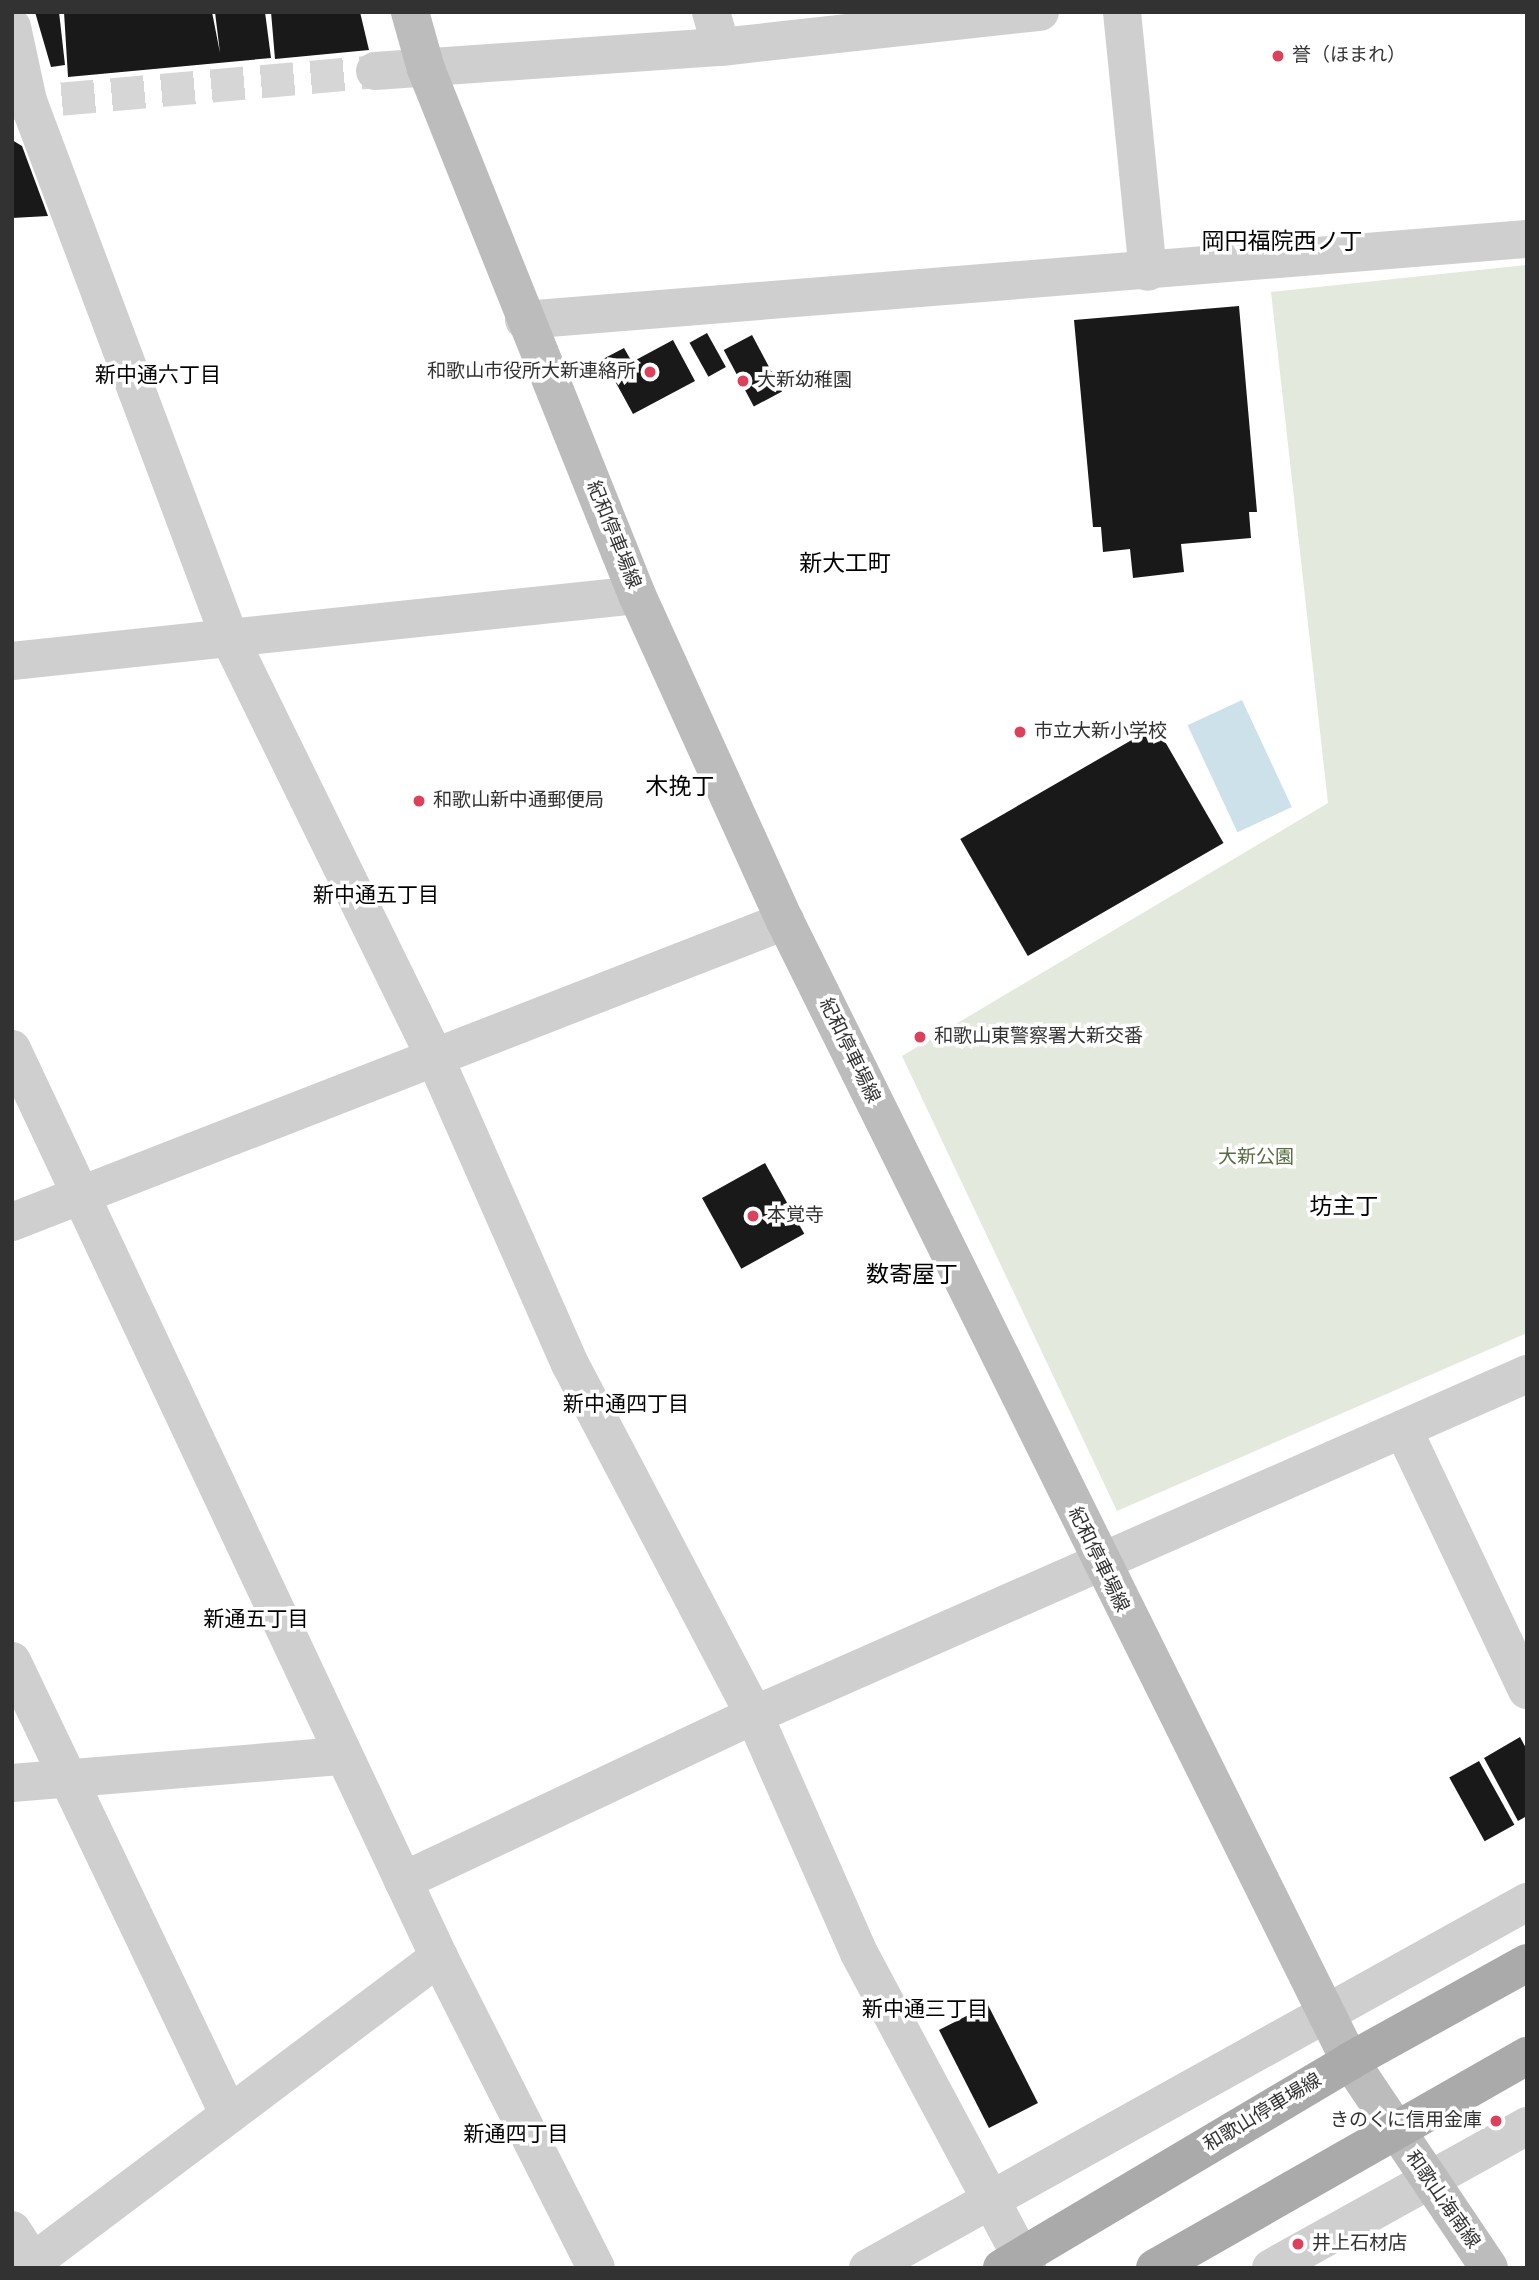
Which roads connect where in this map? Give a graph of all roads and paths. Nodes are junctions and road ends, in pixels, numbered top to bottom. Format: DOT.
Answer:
graph roads {
  1 [pos="410,12"];
  2 [pos="1040,12"];
  3 [pos="1122,12"];
  4 [pos="12,27"];
  5 [pos="716,30"];
  6 [pos="426,69"];
  7 [pos="375,71"];
  8 [pos="1527,239"];
  9 [pos="1148,272"];
  10 [pos="524,320"];
  11 [pos="637,595"];
  12 [pos="230,639"];
  13 [pos="12,661"];
  14 [pos="785,921"];
  15 [pos="12,1049"];
  16 [pos="435,1058"];
  17 [pos="82,1193"];
  18 [pos="12,1222"];
  19 [pos="1527,1374"];
  20 [pos="1403,1429"];
  21 [pos="1100,1563"];
  22 [pos="12,1661"];
  23 [pos="1527,1690"];
  24 [pos="754,1715"];
  25 [pos="343,1756"];
  26 [pos="68,1778"];
  27 [pos="12,1783"];
  28 [pos="403,1881"];
  29 [pos="1527,1902"];
  30 [pos="439,1957"];
  31 [pos="1527,1964"];
  32 [pos="1326,2013"];
  33 [pos="1527,2056"];
  34 [pos="1350,2061"];
  35 [pos="229,2115"];
  36 [pos="1527,2126"];
  37 [pos="1393,2129"];
  38 [pos="1428,2180"];
  39 [pos="990,2200"];
  40 [pos="12,2230"];
  41 [pos="1016,2264"];
  42 [pos="35,2265"];
  43 [pos="596,2268"];
  44 [pos="869,2268"];
  45 [pos="1155,2268"];
  46 [pos="1271,2268"];
  47 [pos="1489,2268"];
  1 -- 6 [label="main road, 紀和停車場線"];
  2 -- 5 [label="street"];
  3 -- 9 [label="street"];
  4 -- 12 [label="street"];
  5 -- 6 [label="street"];
  6 -- 7 [label="street"];
  6 -- 10 [label="main road, 紀和停車場線"];
  8 -- 9 [label="street"];
  9 -- 10 [label="street"];
  10 -- 11 [label="main road, 紀和停車場線"];
  11 -- 12 [label="street"];
  11 -- 14 [label="main road, 紀和停車場線"];
  12 -- 13 [label="street"];
  12 -- 16 [label="street"];
  14 -- 16 [label="street"];
  14 -- 21 [label="main road, 紀和停車場線"];
  15 -- 17 [label="street"];
  16 -- 17 [label="street"];
  16 -- 24 [label="street"];
  17 -- 18 [label="street"];
  17 -- 25 [label="street"];
  19 -- 20 [label="street"];
  20 -- 21 [label="street"];
  20 -- 23 [label="street"];
  21 -- 24 [label="street"];
  21 -- 32 [label="main road, 紀和停車場線"];
  22 -- 26 [label="street"];
  24 -- 28 [label="street"];
  24 -- 39 [label="street"];
  25 -- 26 [label="street"];
  25 -- 28 [label="street"];
  26 -- 27 [label="street"];
  26 -- 35 [label="street"];
  28 -- 30 [label="street"];
  29 -- 32 [label="street"];
  30 -- 35 [label="street"];
  30 -- 43 [label="street"];
  31 -- 34 [label="main road, 和歌山停車場線"];
  32 -- 34 [label="main road, 紀和停車場線"];
  32 -- 39 [label="street"];
  33 -- 37 [label="main road"];
  34 -- 37 [label="main road, 和歌山海南線"];
  34 -- 41 [label="main road, 和歌山停車場線"];
  35 -- 42 [label="street"];
  36 -- 38 [label="street"];
  37 -- 38 [label="main road, 和歌山海南線"];
  37 -- 45 [label="main road"];
  38 -- 46 [label="street"];
  38 -- 47 [label="main road, 和歌山海南線"];
  39 -- 41 [label="street"];
  39 -- 44 [label="street"];
  40 -- 42 [label="street"];
}
